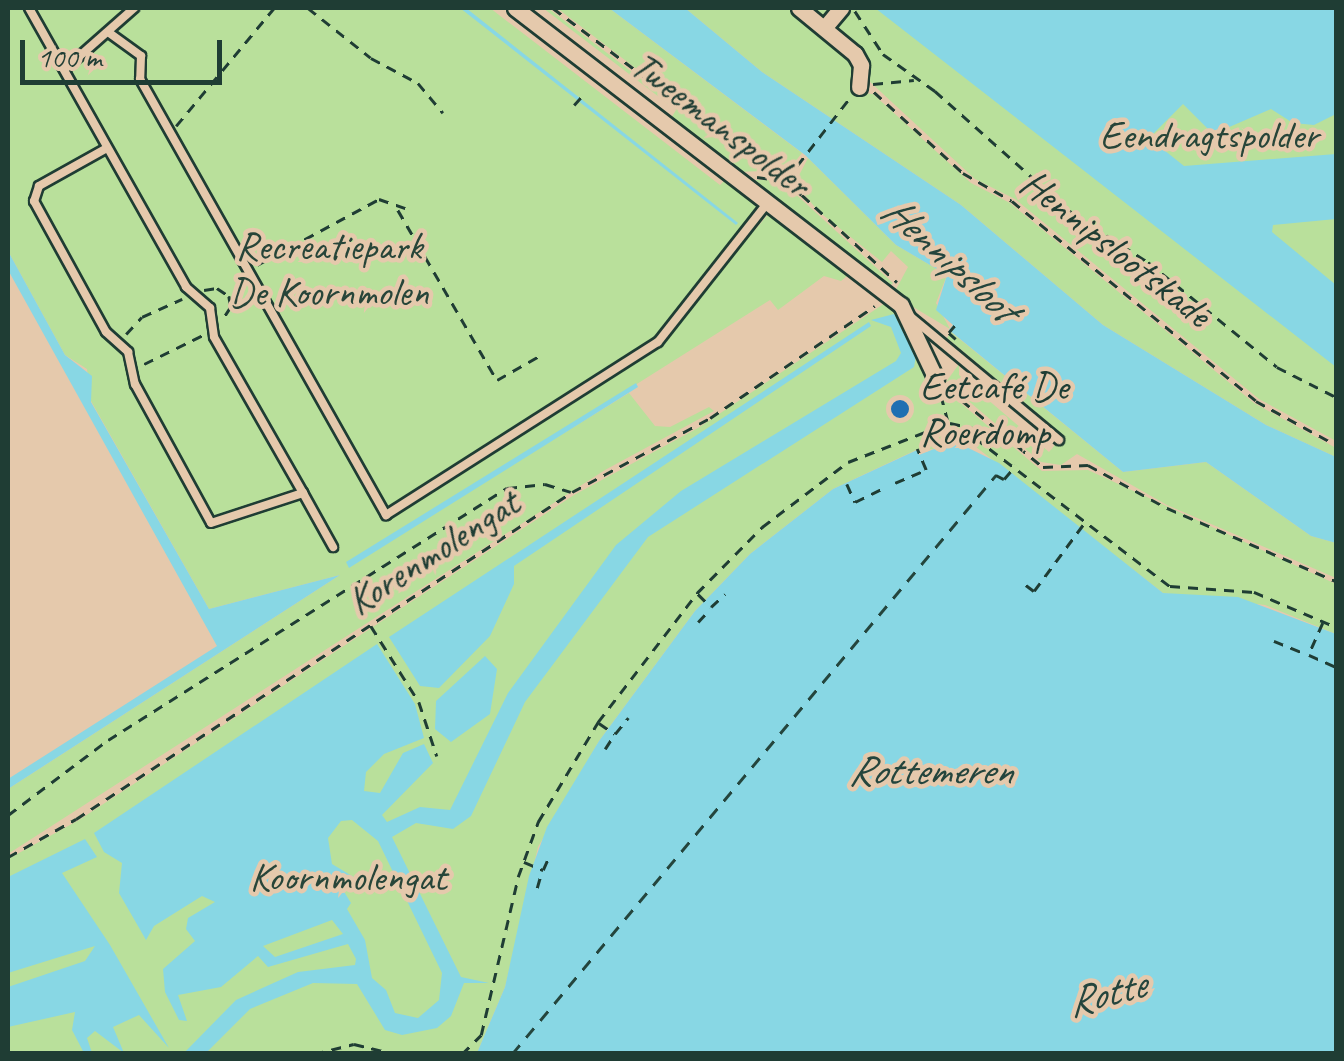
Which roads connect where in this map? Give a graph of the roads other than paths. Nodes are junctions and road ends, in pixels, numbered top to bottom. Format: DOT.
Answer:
graph roads {
  1 [pos="29,8"];
  2 [pos="134,8"];
  3 [pos="515,8"];
  4 [pos="799,8"];
  5 [pos="849,10"];
  6 [pos="825,28"];
  7 [pos="108,32"];
  8 [pos="66,68"];
  9 [pos="863,87"];
  10 [pos="108,148"];
  11 [pos="768,201"];
  12 [pos="906,313"];
  13 [pos="936,379"];
  14 [pos="1059,440"];
  15 [pos="303,492"];
  16 [pos="332,548"];
  1 -- 8 [label="lane"];
  2 -- 7 [label="lane"];
  3 -- 11 [label="street, Tweemanspolder"];
  4 -- 6 [label="street"];
  5 -- 6 [label="street"];
  6 -- 9 [label="street"];
  7 -- 8 [label="lane"];
  7 -- 11 [label="lane"];
  8 -- 10 [label="lane"];
  10 -- 15 [label="lane"];
  10 -- 15 [label="lane"];
  11 -- 12 [label="street, Tweemanspolder"];
  12 -- 13 [label="street, Tweemanspolder"];
  12 -- 14 [label="lane"];
  15 -- 16 [label="lane"];
}
